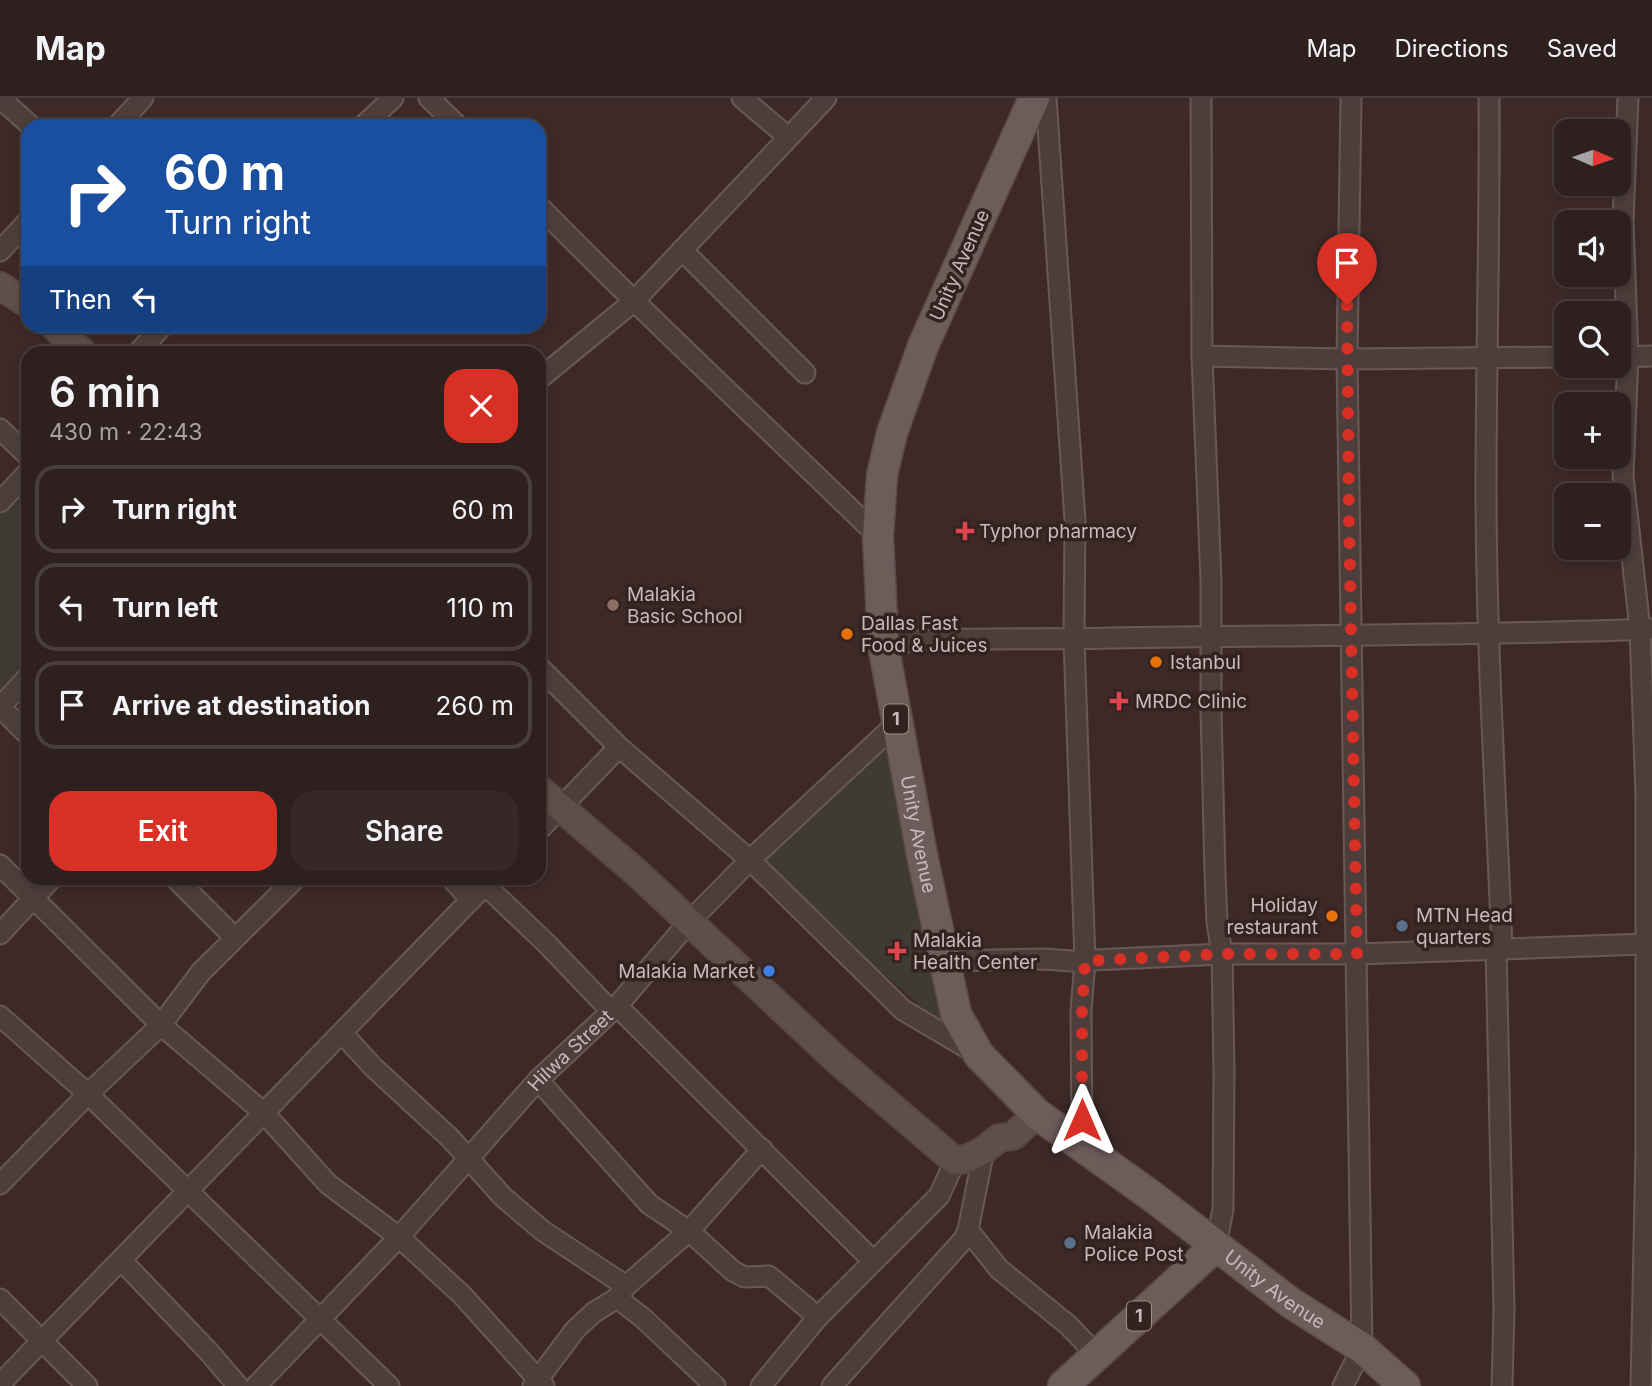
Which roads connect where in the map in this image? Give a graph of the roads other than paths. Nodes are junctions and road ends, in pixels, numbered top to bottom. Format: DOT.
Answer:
graph roads {
  1 [pos="0,98"];
  2 [pos="143,98"];
  3 [pos="393,98"];
  4 [pos="429,98"];
  5 [pos="742,98"];
  6 [pos="826,98"];
  7 [pos="1034,98"];
  8 [pos="1046,98"];
  9 [pos="1201,98"];
  10 [pos="1351,98"];
  11 [pos="1489,98"];
  12 [pos="1628,98"];
  13 [pos="23,119"];
  14 [pos="124,119"];
  15 [pos="370,119"];
  16 [pos="451,119"];
  17 [pos="788,137"];
  18 [pos="546,213"];
  19 [pos="21,228"];
  20 [pos="682,250"];
  21 [pos="0,251"];
  22 [pos="0,286"];
  23 [pos="21,300"];
  24 [pos="1623,301"];
  25 [pos="633,302"];
  26 [pos="62,333"];
  27 [pos="75,346"];
  28 [pos="1202,356"];
  29 [pos="1652,356"];
  30 [pos="1488,357"];
  31 [pos="1554,357"];
  32 [pos="1631,357"];
  33 [pos="1347,359"];
  34 [pos="546,373"];
  35 [pos="805,373"];
  36 [pos="1623,378"];
  37 [pos="0,429"];
  38 [pos="21,449"];
  39 [pos="21,480"];
  40 [pos="0,502"];
  41 [pos="878,536"];
  42 [pos="1646,629"];
  43 [pos="1352,634"];
  44 [pos="1489,635"];
  45 [pos="1212,636"];
  46 [pos="1074,639"];
  47 [pos="883,644"];
  48 [pos="546,674"];
  49 [pos="21,684"];
  50 [pos="0,707"];
  51 [pos="896,724"];
  52 [pos="21,728"];
  53 [pos="619,747"];
  54 [pos="546,795"];
  55 [pos="560,808"];
  56 [pos="546,823"];
  57 [pos="750,860"];
  58 [pos="0,865"];
  59 [pos="46,885"];
  60 [pos="182,885"];
  61 [pos="289,885"];
  62 [pos="458,885"];
  63 [pos="485,885"];
  64 [pos="491,885"];
  65 [pos="33,899"];
  66 [pos="471,900"];
  67 [pos="1649,918"];
  68 [pos="689,922"];
  69 [pos="0,934"];
  70 [pos="235,938"];
  71 [pos="1646,944"];
  72 [pos="1499,948"];
  73 [pos="1222,954"];
  74 [pos="1357,954"];
  75 [pos="945,961"];
  76 [pos="1085,961"];
  77 [pos="614,1008"];
  78 [pos="0,1016"];
  79 [pos="161,1025"];
  80 [pos="342,1033"];
  81 [pos="979,1055"];
  82 [pos="538,1080"];
  83 [pos="88,1094"];
  84 [pos="264,1113"];
  85 [pos="1037,1114"];
  86 [pos="1082,1146"];
  87 [pos="762,1149"];
  88 [pos="984,1150"];
  89 [pos="1649,1151"];
  90 [pos="470,1160"];
  91 [pos="956,1161"];
  92 [pos="7,1164"];
  93 [pos="0,1184"];
  94 [pos="188,1191"];
  95 [pos="968,1230"];
  96 [pos="689,1231"];
  97 [pos="399,1237"];
  98 [pos="1216,1247"];
  99 [pos="121,1260"];
  100 [pos="873,1261"];
  101 [pos="621,1292"];
  102 [pos="0,1299"];
  103 [pos="818,1317"];
  104 [pos="321,1320"];
  105 [pos="42,1341"];
  106 [pos="1362,1348"];
  107 [pos="1096,1354"];
  108 [pos="0,1384"];
  109 [pos="539,1384"];
  110 [pos="87,1386"];
  111 [pos="237,1386"];
  112 [pos="256,1386"];
  113 [pos="389,1386"];
  114 [pos="715,1386"];
  115 [pos="761,1386"];
  116 [pos="832,1386"];
  117 [pos="1063,1386"];
  118 [pos="1343,1386"];
  119 [pos="1405,1386"];
  120 [pos="1502,1386"];
  121 [pos="1641,1386"];
  1 -- 13 [label="street"];
  2 -- 14 [label="street"];
  3 -- 15 [label="street"];
  4 -- 16 [label="street"];
  5 -- 17 [label="street"];
  6 -- 17 [label="street"];
  7 -- 41 [label="main road, Unity Avenue / 1"];
  8 -- 46 [label="street"];
  9 -- 28 [label="street"];
  10 -- 33 [label="street"];
  11 -- 30 [label="street"];
  12 -- 24 [label="street"];
  17 -- 20 [label="street"];
  18 -- 25 [label="street"];
  19 -- 21 [label="street"];
  20 -- 25 [label="street"];
  20 -- 35 [label="street"];
  22 -- 23 [label="street"];
  25 -- 34 [label="street"];
  25 -- 41 [label="street"];
  26 -- 27 [label="street"];
  28 -- 33 [label="street"];
  28 -- 45 [label="street"];
  29 -- 32 [label="street"];
  30 -- 31 [label="street"];
  30 -- 33 [label="street"];
  30 -- 44 [label="street"];
  33 -- 43 [label="street"];
  36 -- 42 [label="street"];
  37 -- 38 [label="street"];
  39 -- 40 [label="street"];
  41 -- 47 [label="main road, Unity Avenue / 1"];
  42 -- 44 [label="street"];
  42 -- 67 [label="street"];
  43 -- 44 [label="street"];
  43 -- 45 [label="street"];
  43 -- 74 [label="street"];
  44 -- 72 [label="street"];
  45 -- 46 [label="street"];
  45 -- 73 [label="street"];
  46 -- 47 [label="street"];
  46 -- 76 [label="street"];
  47 -- 51 [label="main road, Unity Avenue / 1"];
  48 -- 53 [label="street"];
  49 -- 50 [label="street"];
  50 -- 52 [label="street"];
  51 -- 57 [label="street, Hilwa Street"];
  51 -- 75 [label="main road, Unity Avenue / 1"];
  53 -- 55 [label="street"];
  53 -- 57 [label="street"];
  54 -- 55 [label="street"];
  55 -- 56 [label="street"];
  55 -- 68 [label="street"];
  57 -- 68 [label="street, Hilwa Street"];
  57 -- 81 [label="street"];
  58 -- 65 [label="street"];
  59 -- 65 [label="street"];
  60 -- 70 [label="street"];
  61 -- 70 [label="street"];
  62 -- 66 [label="street"];
  63 -- 66 [label="street"];
  64 -- 77 [label="street"];
  65 -- 69 [label="street"];
  65 -- 79 [label="street"];
  66 -- 80 [label="street"];
  67 -- 71 [label="street"];
  68 -- 77 [label="street, Hilwa Street"];
  68 -- 91 [label="street"];
  70 -- 79 [label="street"];
  71 -- 72 [label="street"];
  71 -- 89 [label="street"];
  72 -- 74 [label="street"];
  72 -- 120 [label="street"];
  73 -- 74 [label="street"];
  73 -- 76 [label="street"];
  73 -- 98 [label="street"];
  74 -- 106 [label="street"];
  75 -- 76 [label="street"];
  75 -- 81 [label="main road, Unity Avenue / 1"];
  76 -- 86 [label="street"];
  77 -- 82 [label="street, Hilwa Street"];
  77 -- 87 [label="street"];
  78 -- 83 [label="street"];
  79 -- 83 [label="street"];
  79 -- 84 [label="street"];
  80 -- 84 [label="street"];
  80 -- 90 [label="street"];
  81 -- 85 [label="main road, Unity Avenue / 1"];
  82 -- 90 [label="street, Hilwa Street"];
  82 -- 96 [label="street"];
  83 -- 92 [label="street"];
  83 -- 94 [label="street"];
  84 -- 94 [label="street"];
  84 -- 97 [label="street"];
  85 -- 86 [label="main road, Unity Avenue / 1"];
  85 -- 88 [label="street"];
  86 -- 98 [label="main road, Unity Avenue / 1"];
  87 -- 96 [label="street"];
  87 -- 100 [label="street"];
  88 -- 91 [label="street"];
  88 -- 95 [label="street"];
  89 -- 121 [label="street"];
  90 -- 97 [label="street, Hilwa Street"];
  90 -- 101 [label="street"];
  91 -- 100 [label="street"];
  92 -- 93 [label="street"];
  94 -- 99 [label="street"];
  94 -- 104 [label="street"];
  95 -- 107 [label="street"];
  95 -- 116 [label="street"];
  96 -- 101 [label="street"];
  96 -- 103 [label="street"];
  97 -- 104 [label="street, Hilwa Street"];
  97 -- 109 [label="street"];
  98 -- 106 [label="main road, Unity Avenue"];
  98 -- 107 [label="main road, 1"];
  99 -- 105 [label="street"];
  99 -- 111 [label="street"];
  100 -- 103 [label="street"];
  101 -- 109 [label="street"];
  101 -- 114 [label="street"];
  102 -- 105 [label="street"];
  103 -- 115 [label="street"];
  104 -- 112 [label="street, Hilwa Street"];
  104 -- 113 [label="street"];
  105 -- 108 [label="street"];
  105 -- 110 [label="street"];
  106 -- 118 [label="street"];
  106 -- 119 [label="main road, Unity Avenue"];
  107 -- 117 [label="main road, 1"];
}
